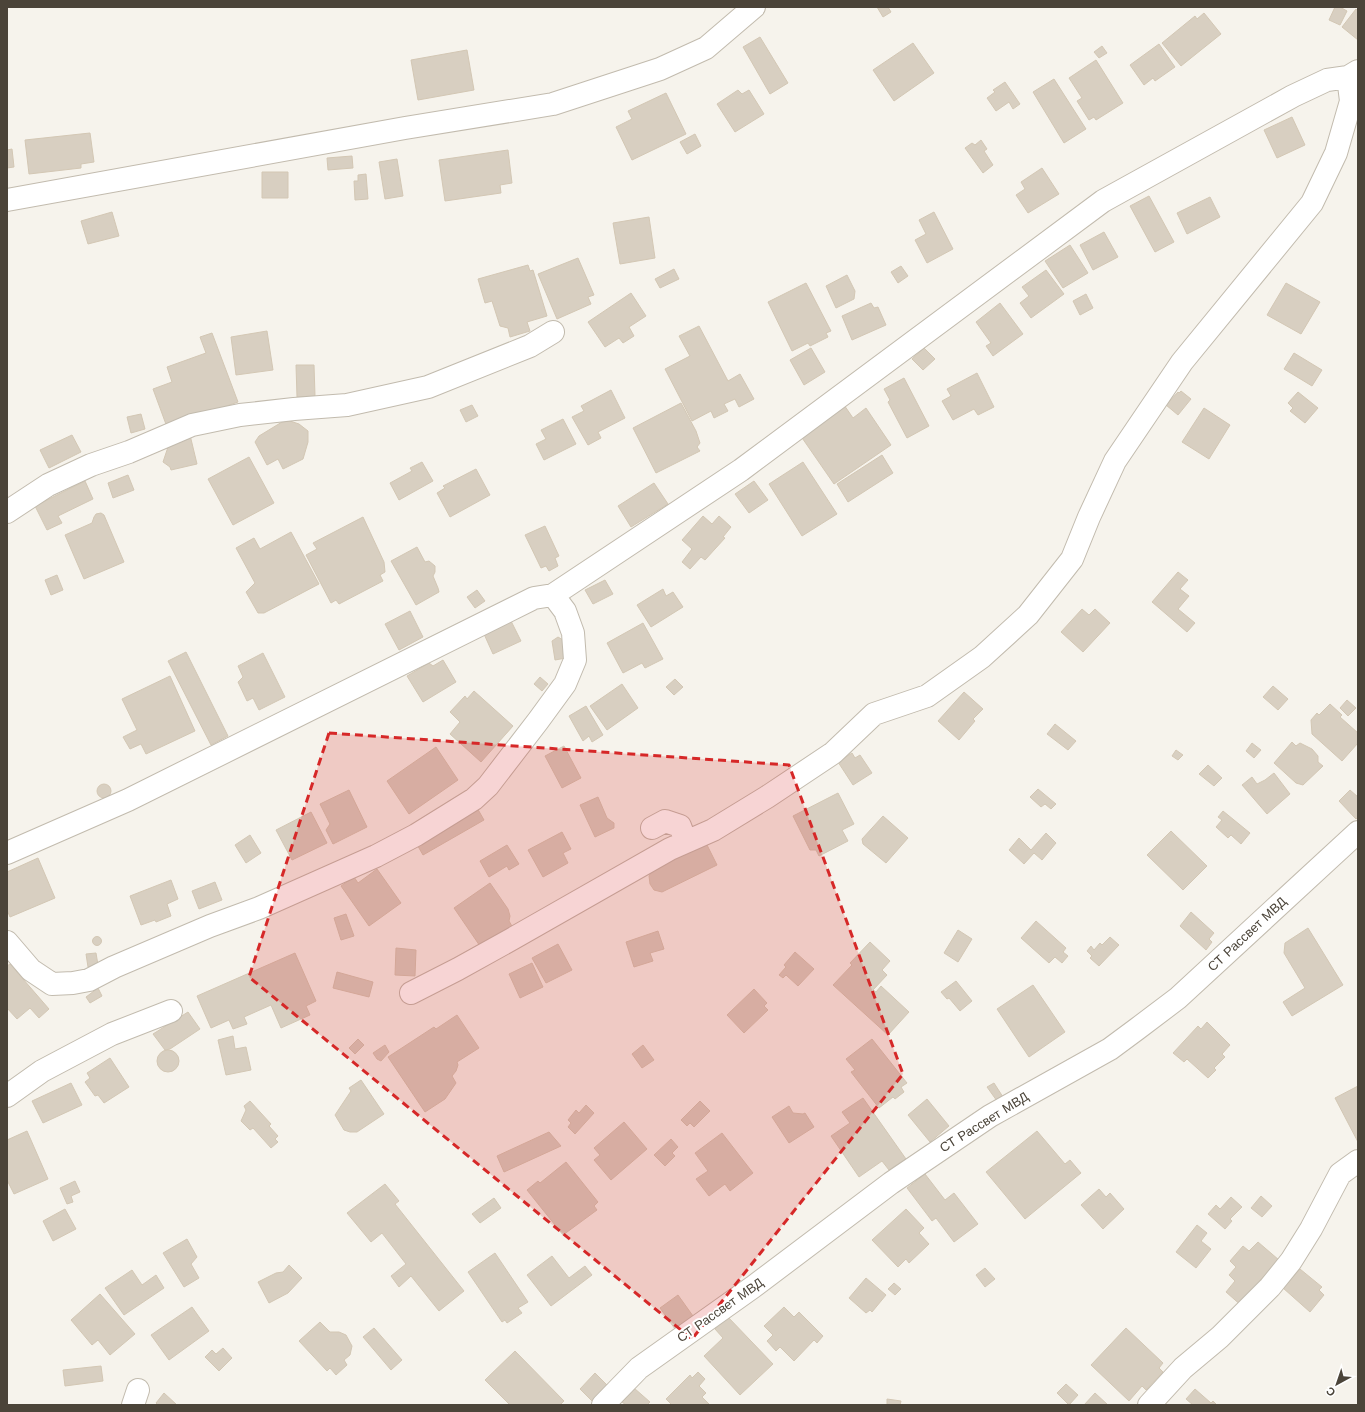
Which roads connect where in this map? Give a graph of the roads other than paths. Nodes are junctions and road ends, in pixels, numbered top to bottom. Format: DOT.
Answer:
graph roads {
  1 [pos="754,7"];
  2 [pos="1353,74"];
  3 [pos="7,200"];
  4 [pos="553,332"];
  5 [pos="7,512"];
  6 [pos="553,595"];
  7 [pos="652,828"];
  8 [pos="1358,832"];
  9 [pos="686,842"];
  10 [pos="7,853"];
  11 [pos="7,942"];
  12 [pos="410,993"];
  13 [pos="170,1011"];
  14 [pos="7,1096"];
  15 [pos="1358,1161"];
  16 [pos="603,1405"];
  17 [pos="1149,1405"];
  1 -- 3 [label="street"];
  2 -- 6 [label="street"];
  2 -- 9 [label="street"];
  4 -- 5 [label="street"];
  6 -- 10 [label="street"];
  6 -- 11 [label="street"];
  7 -- 9 [label="street"];
  8 -- 16 [label="street, СТ Рассвет МВД"];
  9 -- 12 [label="street"];
  13 -- 14 [label="street"];
  15 -- 17 [label="street"];
}
